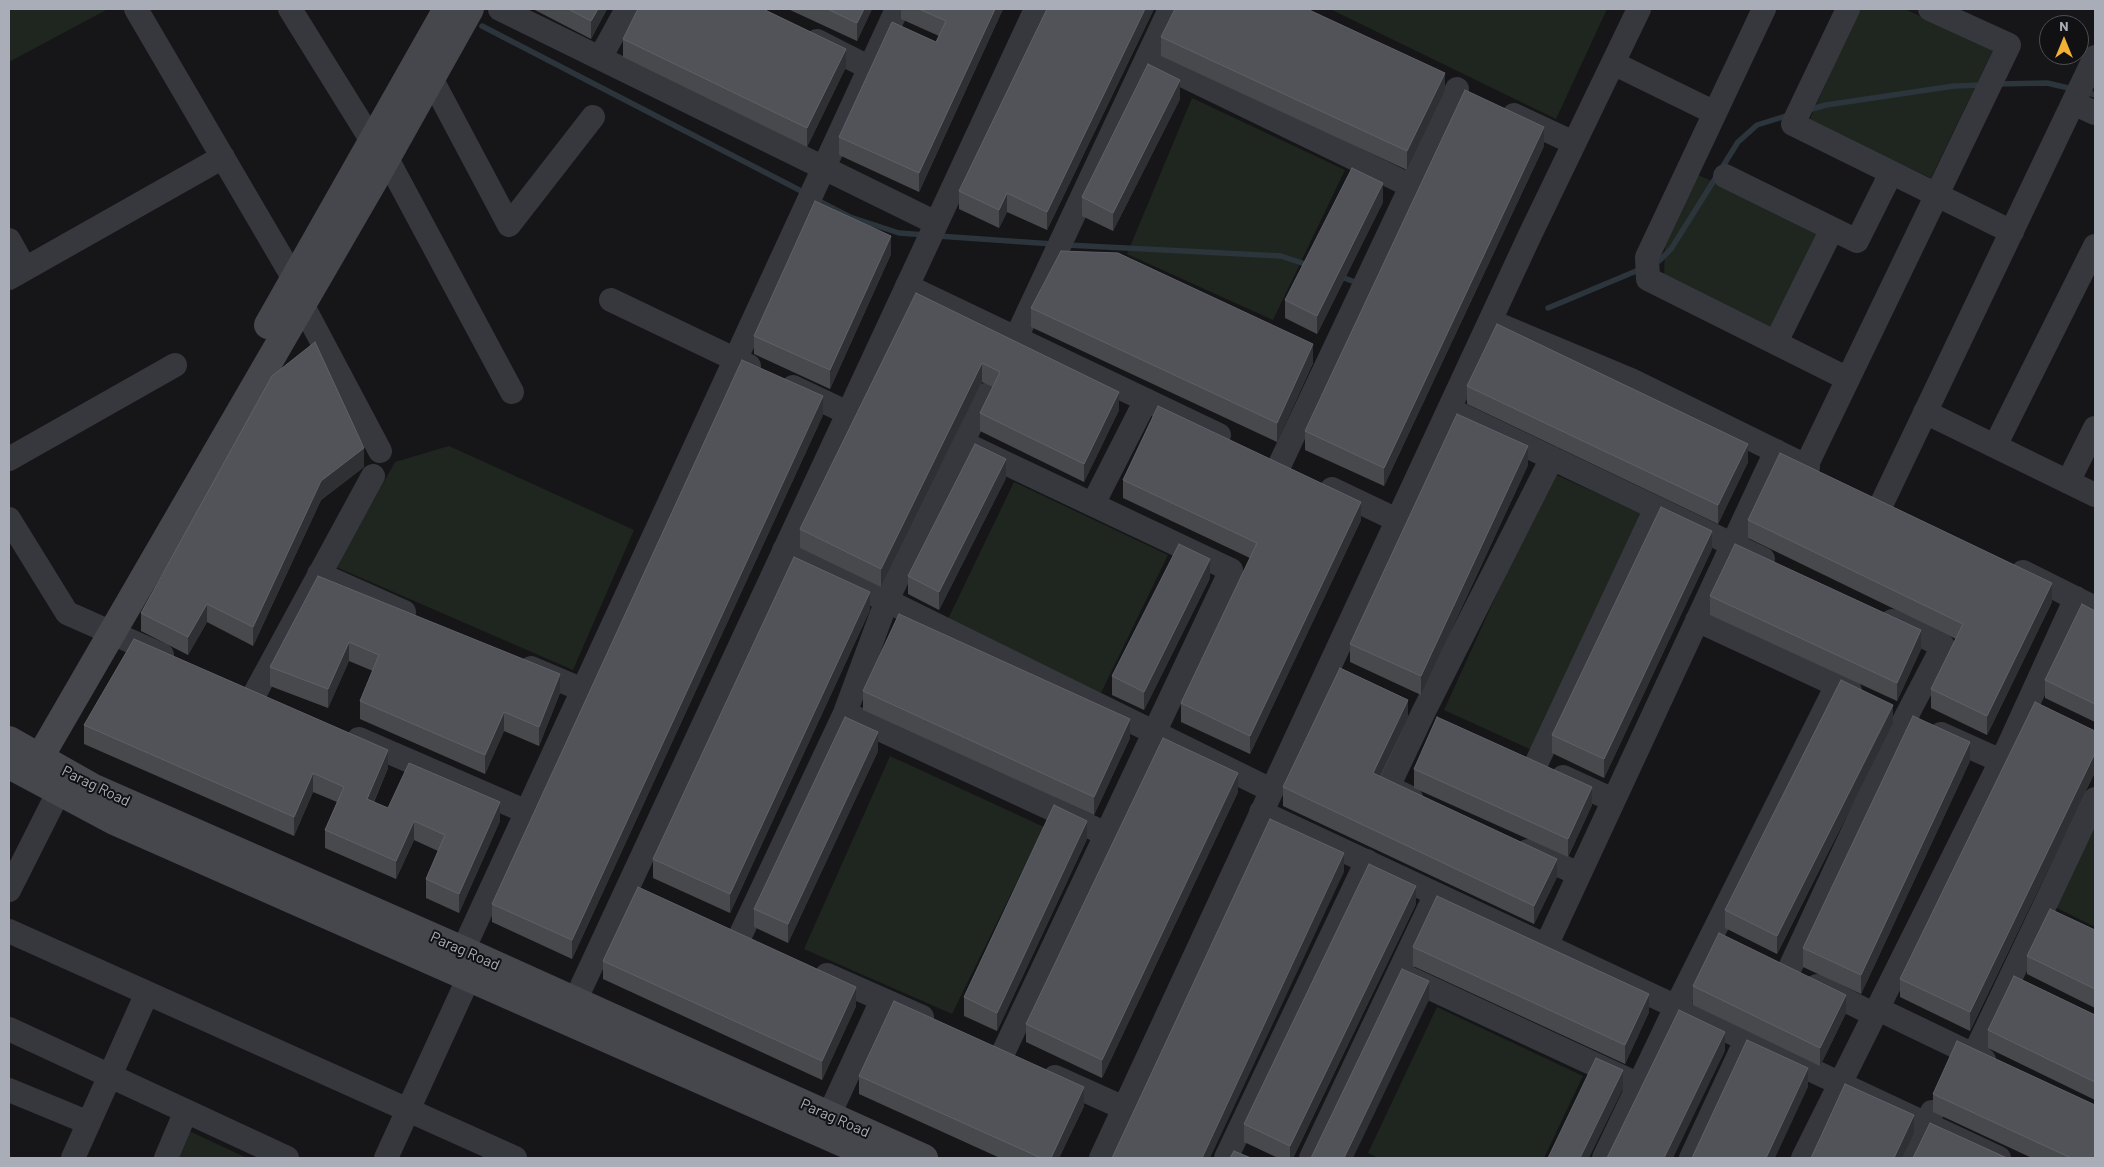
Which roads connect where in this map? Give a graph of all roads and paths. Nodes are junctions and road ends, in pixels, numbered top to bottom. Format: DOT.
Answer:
graph roads {
  1 [pos="136,9"];
  2 [pos="290,9"];
  3 [pos="447,9"];
  4 [pos="470,9"];
  5 [pos="500,9"];
  6 [pos="627,9"];
  7 [pos="897,9"];
  8 [pos="1036,9"];
  9 [pos="1170,9"];
  10 [pos="1639,9"];
  11 [pos="1764,9"];
  12 [pos="1848,9"];
  13 [pos="1930,9"];
  14 [pos="795,30"];
  15 [pos="600,58"];
  16 [pos="1147,58"];
  17 [pos="2095,58"];
  18 [pos="1613,63"];
  19 [pos="870,68"];
  20 [pos="431,78"];
  21 [pos="2078,94"];
  22 [pos="1715,114"];
  23 [pos="2095,114"];
  24 [pos="593,117"];
  25 [pos="1574,143"];
  26 [pos="379,149"];
  27 [pos="223,157"];
  28 [pos="1891,173"];
  29 [pos="820,176"];
  30 [pos="1725,176"];
  31 [pos="1412,186"];
  32 [pos="1936,195"];
  33 [pos="1832,230"];
  34 [pos="2012,232"];
  35 [pos="931,233"];
  36 [pos="9,240"];
  37 [pos="2095,246"];
  38 [pos="17,273"];
  39 [pos="906,286"];
  40 [pos="298,292"];
  41 [pos="612,300"];
  42 [pos="1490,321"];
  43 [pos="1016,338"];
  44 [pos="1776,342"];
  45 [pos="736,359"];
  46 [pos="175,366"];
  47 [pos="1848,379"];
  48 [pos="512,392"];
  49 [pos="985,395"];
  50 [pos="1146,400"];
  51 [pos="1449,409"];
  52 [pos="1925,412"];
  53 [pos="848,413"];
  54 [pos="2095,428"];
  55 [pos="962,442"];
  56 [pos="1236,443"];
  57 [pos="1995,446"];
  58 [pos="380,451"];
  59 [pos="1776,451"];
  60 [pos="1552,458"];
  61 [pos="9,459"];
  62 [pos="1806,466"];
  63 [pos="372,476"];
  64 [pos="1831,478"];
  65 [pos="2068,482"];
  66 [pos="2095,495"];
  67 [pos="1882,503"];
  68 [pos="1094,504"];
  69 [pos="1656,508"];
  70 [pos="9,519"];
  71 [pos="1397,520"];
  72 [pos="1732,545"];
  73 [pos="784,550"];
  74 [pos="2005,564"];
  75 [pos="1785,570"];
  76 [pos="319,574"];
  77 [pos="887,600"];
  78 [pos="2086,603"];
  79 [pos="1873,612"];
  80 [pos="1697,620"];
  81 [pos="428,622"];
  82 [pos="103,630"];
  83 [pos="510,658"];
  84 [pos="182,664"];
  85 [pos="1837,685"];
  86 [pos="583,690"];
  87 [pos="254,695"];
  88 [pos="1889,709"];
  89 [pos="845,713"];
  90 [pos="336,730"];
  91 [pos="1154,732"];
  92 [pos="20,756"];
  93 [pos="2001,761"];
  94 [pos="63,782"];
  95 [pos="1271,790"];
  96 [pos="2095,799"];
  97 [pos="1614,800"];
  98 [pos="1434,808"];
  99 [pos="527,812"];
  100 [pos="1261,812"];
  101 [pos="1106,834"];
  102 [pos="1506,841"];
  103 [pos="1367,861"];
  104 [pos="1579,874"];
  105 [pos="9,890"];
  106 [pos="1436,894"];
  107 [pos="9,931"];
  108 [pos="740,936"];
  109 [pos="1546,946"];
  110 [pos="463,950"];
  111 [pos="811,968"];
  112 [pos="1399,973"];
  113 [pos="469,977"];
  114 [pos="147,993"];
  115 [pos="882,1000"];
  116 [pos="1676,1007"];
  117 [pos="571,1010"];
  118 [pos="1876,1012"];
  119 [pos="943,1026"];
  120 [pos="9,1028"];
  121 [pos="1746,1040"];
  122 [pos="1961,1056"];
  123 [pos="2000,1068"];
  124 [pos="110,1076"];
  125 [pos="1840,1084"];
  126 [pos="1639,1085"];
  127 [pos="9,1090"];
  128 [pos="1940,1090"];
  129 [pos="1124,1108"];
  130 [pos="408,1110"];
  131 [pos="186,1111"];
  132 [pos="829,1115"];
  133 [pos="88,1123"];
  134 [pos="1927,1125"];
  135 [pos="491,1153"];
  136 [pos="1235,1155"];
  137 [pos="73,1158"];
  138 [pos="166,1158"];
  139 [pos="287,1158"];
  140 [pos="386,1158"];
  141 [pos="515,1158"];
  142 [pos="877,1158"];
  143 [pos="924,1158"];
  144 [pos="1101,1158"];
  145 [pos="1311,1158"];
  146 [pos="1604,1158"];
  147 [pos="1691,1158"];
  148 [pos="1803,1158"];
  149 [pos="1912,1158"];
  150 [pos="1999,1158"];
  1 -- 27 [label="street"];
  2 -- 26 [label="street"];
  3 -- 26 [label="street"];
  4 -- 20 [label="street"];
  5 -- 15 [label="street"];
  6 -- 15 [label="street"];
  7 -- 19 [label="street"];
  8 -- 35 [label="street"];
  9 -- 16 [label="street"];
  10 -- 18 [label="street"];
  11 -- 22 [label="street"];
  12 -- 28 [label="street"];
  13 -- 32 [label="street"];
  14 -- 19 [label="street"];
  15 -- 29 [label="street"];
  16 -- 31 [label="street"];
  16 -- 43 [label="street"];
  17 -- 21 [label="street"];
  18 -- 22 [label="street"];
  18 -- 25 [label="street"];
  19 -- 29 [label="street"];
  20 -- 24 [label="street"];
  20 -- 26 [label="street"];
  21 -- 23 [label="street"];
  21 -- 34 [label="street"];
  22 -- 44 [label="street"];
  25 -- 31 [label="street"];
  25 -- 42 [label="street"];
  26 -- 40 [label="street"];
  26 -- 48 [label="street"];
  27 -- 38 [label="street"];
  27 -- 40 [label="street"];
  28 -- 32 [label="street"];
  28 -- 33 [label="street"];
  29 -- 35 [label="street"];
  29 -- 45 [label="street"];
  30 -- 33 [label="street"];
  31 -- 71 [label="street"];
  32 -- 34 [label="street"];
  32 -- 47 [label="street"];
  33 -- 44 [label="street"];
  34 -- 52 [label="street"];
  35 -- 39 [label="street"];
  36 -- 38 [label="street"];
  37 -- 57 [label="street"];
  39 -- 43 [label="street"];
  39 -- 53 [label="street"];
  40 -- 58 [label="street"];
  40 -- 82 [label="street"];
  41 -- 45 [label="street"];
  42 -- 51 [label="street"];
  42 -- 59 [label="street"];
  43 -- 50 [label="street"];
  44 -- 47 [label="street"];
  45 -- 53 [label="street"];
  45 -- 86 [label="street"];
  46 -- 61 [label="street"];
  47 -- 62 [label="street"];
  49 -- 55 [label="street"];
  50 -- 56 [label="street"];
  50 -- 68 [label="street"];
  51 -- 60 [label="street"];
  51 -- 71 [label="street"];
  52 -- 57 [label="street"];
  52 -- 67 [label="street"];
  53 -- 73 [label="street"];
  54 -- 65 [label="street"];
  55 -- 68 [label="street"];
  55 -- 77 [label="street"];
  57 -- 65 [label="street"];
  59 -- 62 [label="street"];
  59 -- 72 [label="street"];
  60 -- 69 [label="street"];
  60 -- 98 [label="street"];
  62 -- 64 [label="street"];
  63 -- 76 [label="street"];
  65 -- 66 [label="street"];
  68 -- 91 [label="street"];
  69 -- 72 [label="street"];
  69 -- 97 [label="street"];
  70 -- 82 [label="street"];
  71 -- 95 [label="street"];
  72 -- 75 [label="street"];
  72 -- 80 [label="street"];
  73 -- 77 [label="street"];
  73 -- 117 [label="street"];
  74 -- 78 [label="street"];
  76 -- 81 [label="street"];
  76 -- 87 [label="street"];
  77 -- 89 [label="street"];
  77 -- 91 [label="street"];
  78 -- 93 [label="street"];
  79 -- 88 [label="street"];
  80 -- 85 [label="street"];
  80 -- 97 [label="street"];
  82 -- 84 [label="street"];
  82 -- 92 [label="street"];
  83 -- 86 [label="street"];
  85 -- 88 [label="street"];
  85 -- 116 [label="street"];
  86 -- 99 [label="street"];
  88 -- 93 [label="street"];
  88 -- 118 [label="street"];
  89 -- 101 [label="street"];
  89 -- 108 [label="street"];
  90 -- 99 [label="street"];
  91 -- 95 [label="street"];
  91 -- 101 [label="street"];
  92 -- 94 [label="street, Parag Road"];
  93 -- 118 [label="street"];
  94 -- 105 [label="street"];
  94 -- 110 [label="street, Parag Road"];
  94 -- 113 [label="street, Parag Road"];
  95 -- 100 [label="street"];
  96 -- 122 [label="street"];
  97 -- 104 [label="street"];
  99 -- 110 [label="street"];
  100 -- 103 [label="street"];
  100 -- 129 [label="street"];
  101 -- 129 [label="street"];
  102 -- 104 [label="street"];
  103 -- 106 [label="street"];
  103 -- 136 [label="street"];
  104 -- 109 [label="street"];
  106 -- 109 [label="street"];
  106 -- 112 [label="street"];
  107 -- 114 [label="street"];
  109 -- 116 [label="street"];
  110 -- 117 [label="street, Parag Road"];
  111 -- 115 [label="street"];
  112 -- 126 [label="street"];
  112 -- 145 [label="street"];
  113 -- 117 [label="street, Parag Road"];
  113 -- 130 [label="street"];
  114 -- 124 [label="street"];
  114 -- 130 [label="street"];
  115 -- 119 [label="street"];
  115 -- 132 [label="street"];
  116 -- 121 [label="street"];
  116 -- 126 [label="street"];
  117 -- 132 [label="street, Parag Road"];
  117 -- 142 [label="street, Parag Road"];
  118 -- 122 [label="street"];
  118 -- 125 [label="street"];
  120 -- 124 [label="street"];
  121 -- 125 [label="street"];
  121 -- 147 [label="street"];
  122 -- 123 [label="street"];
  124 -- 131 [label="street"];
  124 -- 133 [label="street"];
  125 -- 134 [label="street"];
  125 -- 148 [label="street"];
  126 -- 146 [label="street"];
  127 -- 133 [label="street"];
  128 -- 134 [label="street"];
  129 -- 144 [label="street"];
  130 -- 135 [label="street"];
  130 -- 140 [label="street"];
  131 -- 138 [label="street"];
  131 -- 139 [label="street"];
  132 -- 143 [label="street, Parag Road"];
  133 -- 137 [label="street"];
  134 -- 149 [label="street"];
  134 -- 150 [label="street"];
  135 -- 141 [label="street"];
}
